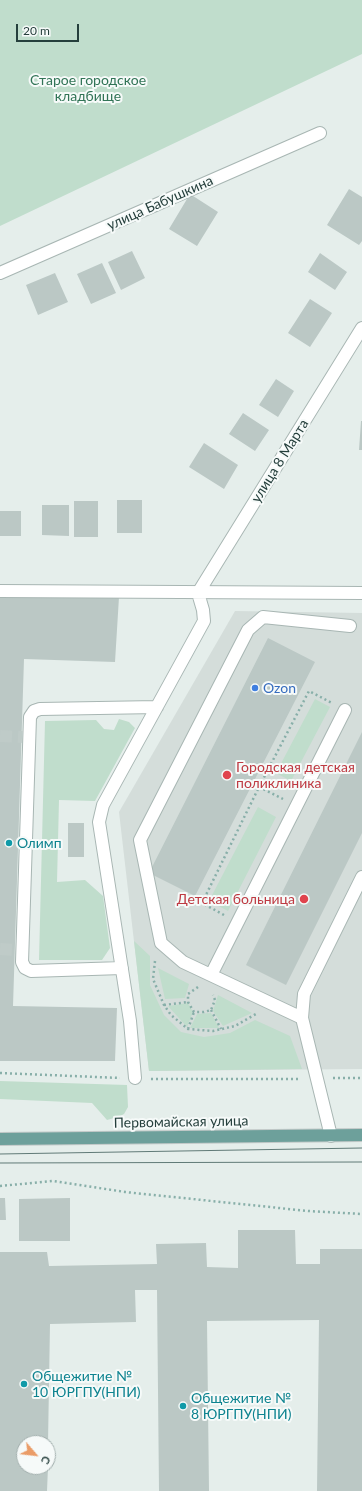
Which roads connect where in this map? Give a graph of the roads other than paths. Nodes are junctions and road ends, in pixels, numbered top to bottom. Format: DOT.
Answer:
graph roads {
  1 [pos="320,133"];
  2 [pos="0,273"];
  3 [pos="362,328"];
  4 [pos="0,591"];
  5 [pos="198,593"];
  6 [pos="362,593"];
  7 [pos="350,626"];
  8 [pos="157,707"];
  9 [pos="345,710"];
  10 [pos="362,877"];
  11 [pos="122,968"];
  12 [pos="211,975"];
  13 [pos="302,1018"];
  14 [pos="135,1078"];
  15 [pos="362,1135"];
  16 [pos="331,1136"];
  17 [pos="0,1139"];
  1 -- 2 [label="street, улица Бабушкина"];
  3 -- 5 [label="street, улица 8 Марта"];
  4 -- 5 [label="street"];
  5 -- 6 [label="street"];
  5 -- 8 [label="street"];
  7 -- 12 [label="street"];
  8 -- 11 [label="street"];
  8 -- 11 [label="street"];
  9 -- 12 [label="street"];
  10 -- 13 [label="street"];
  11 -- 14 [label="street"];
  12 -- 13 [label="street"];
  13 -- 16 [label="street"];
  15 -- 16 [label="main road, Первомайская улица"];
  16 -- 17 [label="main road, Первомайская улица"];
}
